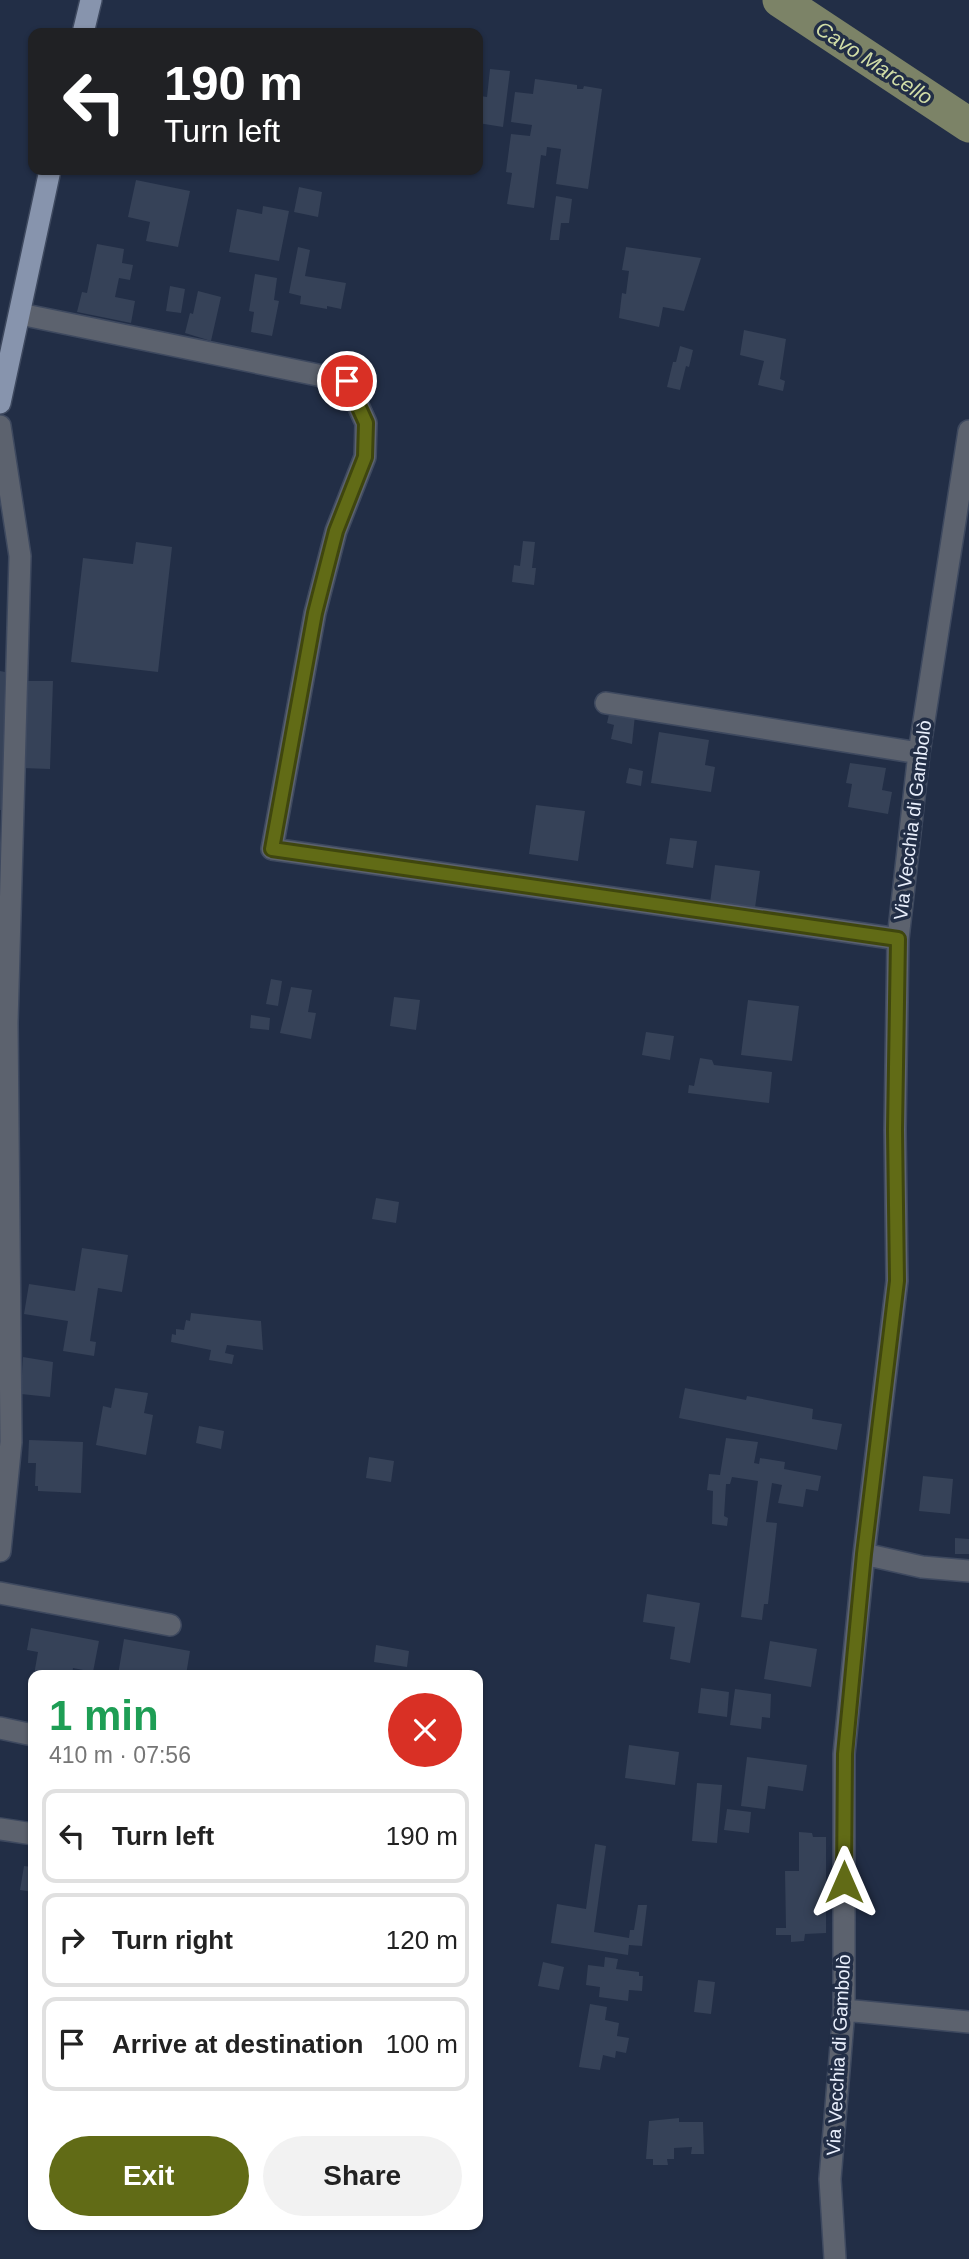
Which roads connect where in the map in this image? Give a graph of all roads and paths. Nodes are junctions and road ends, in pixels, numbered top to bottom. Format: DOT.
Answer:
graph roads {
  1 [pos="78,0"];
  2 [pos="92,0"];
  3 [pos="74,28"];
  4 [pos="84,28"];
  5 [pos="49,175"];
  6 [pos="20,314"];
  7 [pos="0,403"];
  8 [pos="0,426"];
  9 [pos="969,431"];
  10 [pos="606,703"];
  11 [pos="919,752"];
  12 [pos="898,939"];
  13 [pos="0,1551"];
  14 [pos="864,1554"];
  15 [pos="969,1571"];
  16 [pos="0,1593"];
  17 [pos="170,1625"];
  18 [pos="0,1728"];
  19 [pos="28,1734"];
  20 [pos="0,1829"];
  21 [pos="28,1833"];
  22 [pos="844,2010"];
  23 [pos="969,2022"];
  24 [pos="835,2259"];
  1 -- 3 [label="main road"];
  2 -- 4 [label="main road"];
  5 -- 6 [label="main road"];
  6 -- 7 [label="main road"];
  6 -- 12 [label="street"];
  8 -- 13 [label="street"];
  9 -- 11 [label="street, Via Vecchia di Gambolò"];
  10 -- 11 [label="street"];
  11 -- 12 [label="street, Via Vecchia di Gambolò"];
  12 -- 14 [label="street, Via Vecchia di Gambolò"];
  14 -- 15 [label="street"];
  14 -- 22 [label="street, Via Vecchia di Gambolò"];
  16 -- 17 [label="street"];
  18 -- 19 [label="street"];
  20 -- 21 [label="street"];
  22 -- 23 [label="street"];
  22 -- 24 [label="street, Via Vecchia di Gambolò"];
}
